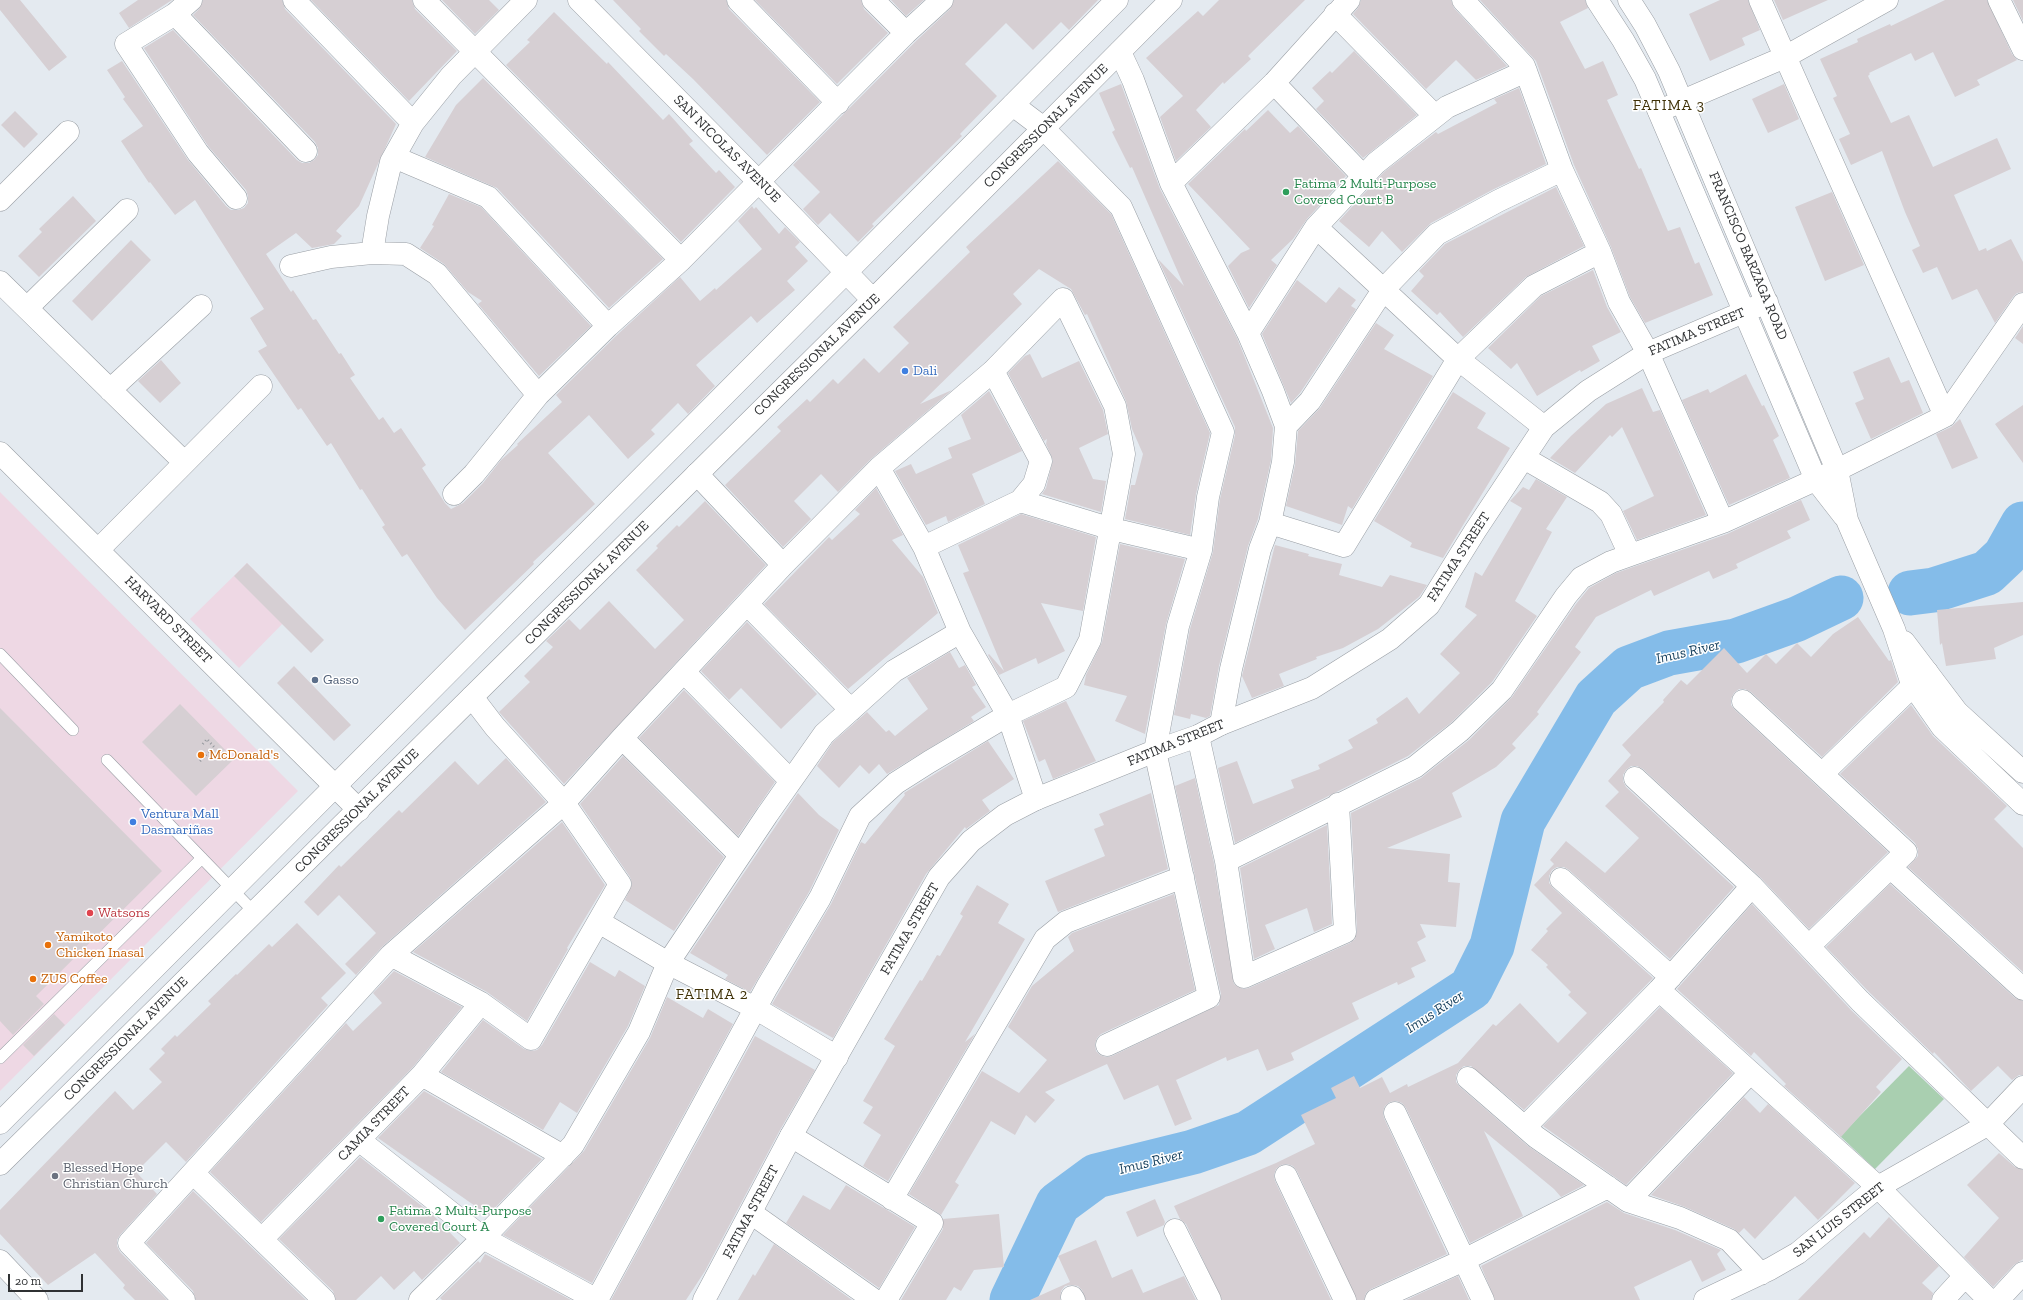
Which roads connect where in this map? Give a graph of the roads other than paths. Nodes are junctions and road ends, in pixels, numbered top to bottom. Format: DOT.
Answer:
graph roads {
  1 [pos="294,0"];
  2 [pos="424,0"];
  3 [pos="526,0"];
  4 [pos="579,0"];
  5 [pos="738,0"];
  6 [pos="873,0"];
  7 [pos="942,0"];
  8 [pos="1117,0"];
  9 [pos="1171,0"];
  10 [pos="1463,0"];
  11 [pos="1597,0"];
  12 [pos="1629,0"];
  13 [pos="1760,0"];
  14 [pos="1887,0"];
  15 [pos="1998,0"];
  16 [pos="183,7"];
  17 [pos="1342,7"];
  18 [pos="906,33"];
  19 [pos="2023,49"];
  20 [pos="475,51"];
  21 [pos="1120,52"];
  22 [pos="1785,56"];
  23 [pos="1526,71"];
  24 [pos="1274,83"];
  25 [pos="1683,101"];
  26 [pos="838,103"];
  27 [pos="1013,105"];
  28 [pos="1659,111"];
  29 [pos="1435,116"];
  30 [pos="413,123"];
  31 [pos="1042,127"];
  32 [pos="68,132"];
  33 [pos="306,151"];
  34 [pos="394,157"];
  35 [pos="1562,170"];
  36 [pos="1364,176"];
  37 [pos="760,182"];
  38 [pos="1171,183"];
  39 [pos="236,198"];
  40 [pos="0,200"];
  41 [pos="127,210"];
  42 [pos="1316,227"];
  43 [pos="1600,252"];
  44 [pos="372,253"];
  45 [pos="681,260"];
  46 [pos="291,266"];
  47 [pos="847,272"];
  48 [pos="0,282"];
  49 [pos="1384,290"];
  50 [pos="873,300"];
  51 [pos="1767,302"];
  52 [pos="2023,304"];
  53 [pos="201,306"];
  54 [pos="27,308"];
  55 [pos="1745,312"];
  56 [pos="608,326"];
  57 [pos="1248,333"];
  58 [pos="1648,353"];
  59 [pos="1458,359"];
  60 [pos="993,371"];
  61 [pos="261,386"];
  62 [pos="110,390"];
  63 [pos="538,395"];
  64 [pos="1944,416"];
  65 [pos="1286,426"];
  66 [pos="1544,427"];
  67 [pos="0,453"];
  68 [pos="1524,458"];
  69 [pos="184,462"];
  70 [pos="879,468"];
  71 [pos="1838,470"];
  72 [pos="697,474"];
  73 [pos="1816,480"];
  74 [pos="454,494"];
  75 [pos="1020,501"];
  76 [pos="1723,522"];
  77 [pos="1270,523"];
  78 [pos="1849,524"];
  79 [pos="1112,529"];
  80 [pos="924,547"];
  81 [pos="98,550"];
  82 [pos="1201,550"];
  83 [pos="1630,555"];
  84 [pos="783,565"];
  85 [pos="747,604"];
  86 [pos="960,632"];
  87 [pos="0,654"];
  88 [pos="684,672"];
  89 [pos="1919,678"];
  90 [pos="472,697"];
  91 [pos="1743,701"];
  92 [pos="851,710"];
  93 [pos="1008,715"];
  94 [pos="1221,724"];
  95 [pos="73,730"];
  96 [pos="1198,736"];
  97 [pos="622,738"];
  98 [pos="1156,751"];
  99 [pos="107,760"];
  100 [pos="2023,772"];
  101 [pos="1822,774"];
  102 [pos="1635,778"];
  103 [pos="790,781"];
  104 [pos="336,787"];
  105 [pos="1036,799"];
  106 [pos="564,803"];
  107 [pos="1338,804"];
  108 [pos="2023,804"];
  109 [pos="359,810"];
  110 [pos="740,855"];
  111 [pos="202,858"];
  112 [pos="1226,860"];
  113 [pos="1891,868"];
  114 [pos="1183,877"];
  115 [pos="1561,879"];
  116 [pos="1752,886"];
  117 [pos="234,889"];
  118 [pos="255,913"];
  119 [pos="599,922"];
  120 [pos="1808,946"];
  121 [pos="391,955"];
  122 [pos="668,963"];
  123 [pos="1665,983"];
  124 [pos="2023,989"];
  125 [pos="480,1003"];
  126 [pos="755,1008"];
  127 [pos="1107,1045"];
  128 [pos="837,1057"];
  129 [pos="0,1058"];
  130 [pos="1750,1073"];
  131 [pos="422,1074"];
  132 [pos="1468,1078"];
  133 [pos="2023,1087"];
  134 [pos="1395,1113"];
  135 [pos="0,1123"];
  136 [pos="1987,1125"];
  137 [pos="1525,1127"];
  138 [pos="791,1136"];
  139 [pos="359,1140"];
  140 [pos="563,1156"];
  141 [pos="2023,1158"];
  142 [pos="0,1164"];
  143 [pos="194,1174"];
  144 [pos="1286,1176"];
  145 [pos="1608,1187"];
  146 [pos="1878,1187"];
  147 [pos="892,1199"];
  148 [pos="1628,1201"];
  149 [pos="751,1213"];
  150 [pos="1175,1230"];
  151 [pos="483,1238"];
  152 [pos="262,1239"];
  153 [pos="1464,1260"];
  154 [pos="0,1262"];
  155 [pos="2023,1273"];
  156 [pos="1761,1274"];
  157 [pos="1965,1276"];
  158 [pos="37,1300"];
  159 [pos="184,1300"];
  160 [pos="324,1300"];
  161 [pos="420,1300"];
  162 [pos="597,1300"];
  163 [pos="704,1300"];
  164 [pos="874,1300"];
  165 [pos="886,1300"];
  166 [pos="1210,1300"];
  167 [pos="1345,1300"];
  168 [pos="1376,1300"];
  169 [pos="1483,1300"];
  170 [pos="1705,1300"];
  171 [pos="1943,1300"];
  172 [pos="1990,1300"];
  173 [pos="1998,1300"];
  1 -- 30 [label="street"];
  2 -- 20 [label="street"];
  3 -- 20 [label="street"];
  4 -- 37 [label="street, SAN NICOLAS AVENUE"];
  5 -- 26 [label="street"];
  6 -- 18 [label="street"];
  7 -- 18 [label="street"];
  8 -- 27 [label="street"];
  9 -- 21 [label="street, CONGRESSIONAL AVENUE"];
  10 -- 23 [label="street"];
  11 -- 28 [label="street, FRANCISCO BARZAGA ROAD"];
  12 -- 25 [label="street, FRANCISCO BARZAGA ROAD"];
  13 -- 22 [label="street"];
  14 -- 22 [label="street"];
  15 -- 19 [label="street"];
  16 -- 33 [label="street"];
  16 -- 39 [label="street"];
  17 -- 24 [label="street"];
  17 -- 29 [label="street"];
  18 -- 26 [label="street"];
  20 -- 30 [label="street"];
  20 -- 45 [label="street"];
  21 -- 31 [label="street, CONGRESSIONAL AVENUE"];
  21 -- 38 [label="street"];
  22 -- 25 [label="street"];
  22 -- 64 [label="street"];
  23 -- 29 [label="street"];
  23 -- 35 [label="street"];
  24 -- 36 [label="street"];
  24 -- 38 [label="street"];
  25 -- 28 [label="street"];
  25 -- 51 [label="street, FRANCISCO BARZAGA ROAD"];
  26 -- 37 [label="street"];
  27 -- 31 [label="street"];
  27 -- 47 [label="street"];
  28 -- 55 [label="street, FRANCISCO BARZAGA ROAD"];
  29 -- 36 [label="street"];
  30 -- 34 [label="street"];
  31 -- 50 [label="street, CONGRESSIONAL AVENUE"];
  31 -- 82 [label="street"];
  32 -- 40 [label="street"];
  34 -- 44 [label="street"];
  34 -- 56 [label="street"];
  35 -- 43 [label="street"];
  35 -- 49 [label="street"];
  36 -- 42 [label="street"];
  37 -- 45 [label="street"];
  37 -- 47 [label="street, SAN NICOLAS AVENUE"];
  38 -- 57 [label="street"];
  41 -- 54 [label="street"];
  42 -- 49 [label="street"];
  42 -- 57 [label="street"];
  43 -- 58 [label="street"];
  43 -- 59 [label="street"];
  44 -- 46 [label="street"];
  44 -- 63 [label="street"];
  45 -- 56 [label="street"];
  47 -- 50 [label="street, SAN NICOLAS AVENUE"];
  47 -- 104 [label="street"];
  48 -- 54 [label="street"];
  49 -- 59 [label="street"];
  49 -- 65 [label="street"];
  50 -- 72 [label="street, CONGRESSIONAL AVENUE"];
  51 -- 55 [label="street, FATIMA STREET"];
  51 -- 71 [label="street, FRANCISCO BARZAGA ROAD"];
  52 -- 64 [label="street"];
  53 -- 62 [label="street"];
  54 -- 62 [label="street"];
  55 -- 58 [label="street, FATIMA STREET"];
  55 -- 73 [label="street, FRANCISCO BARZAGA ROAD"];
  56 -- 63 [label="street"];
  57 -- 65 [label="street"];
  58 -- 66 [label="street, FATIMA STREET"];
  58 -- 76 [label="street"];
  59 -- 66 [label="street"];
  59 -- 77 [label="street"];
  60 -- 70 [label="street"];
  60 -- 75 [label="street"];
  60 -- 79 [label="street"];
  61 -- 69 [label="street"];
  62 -- 69 [label="street"];
  63 -- 74 [label="street"];
  64 -- 71 [label="street"];
  65 -- 77 [label="street"];
  66 -- 68 [label="street, FATIMA STREET"];
  67 -- 81 [label="street, HARVARD STREET"];
  68 -- 83 [label="street"];
  68 -- 94 [label="street, FATIMA STREET"];
  69 -- 81 [label="street"];
  70 -- 80 [label="street"];
  70 -- 84 [label="street"];
  71 -- 73 [label="street"];
  71 -- 78 [label="street, FRANCISCO BARZAGA ROAD"];
  72 -- 84 [label="street"];
  72 -- 90 [label="street, CONGRESSIONAL AVENUE"];
  73 -- 76 [label="street"];
  73 -- 78 [label="street, FRANCISCO BARZAGA ROAD"];
  75 -- 79 [label="street"];
  75 -- 80 [label="street"];
  76 -- 83 [label="street"];
  77 -- 94 [label="street"];
  78 -- 89 [label="street, FRANCISCO BARZAGA ROAD"];
  79 -- 82 [label="street"];
  79 -- 93 [label="street"];
  80 -- 86 [label="street"];
  81 -- 104 [label="street, HARVARD STREET"];
  82 -- 98 [label="street"];
  83 -- 107 [label="street"];
  84 -- 85 [label="street"];
  85 -- 88 [label="street"];
  85 -- 92 [label="street"];
  86 -- 92 [label="street"];
  86 -- 93 [label="street"];
  87 -- 95 [label="lane"];
  88 -- 97 [label="street"];
  88 -- 103 [label="street"];
  89 -- 100 [label="street, FRANCISCO BARZAGA ROAD"];
  89 -- 101 [label="street"];
  89 -- 108 [label="street, FRANCISCO BARZAGA ROAD"];
  90 -- 106 [label="street"];
  90 -- 109 [label="street, CONGRESSIONAL AVENUE"];
  91 -- 101 [label="street"];
  92 -- 103 [label="street"];
  93 -- 105 [label="street"];
  93 -- 126 [label="street"];
  94 -- 96 [label="street, FATIMA STREET"];
  96 -- 98 [label="street, FATIMA STREET"];
  96 -- 112 [label="street"];
  97 -- 106 [label="street"];
  97 -- 110 [label="street"];
  98 -- 105 [label="street, FATIMA STREET"];
  98 -- 114 [label="street"];
  99 -- 111 [label="lane"];
  101 -- 113 [label="street"];
  102 -- 116 [label="street"];
  103 -- 110 [label="street"];
  104 -- 109 [label="street, HARVARD STREET"];
  104 -- 117 [label="street"];
  105 -- 128 [label="street, FATIMA STREET"];
  106 -- 119 [label="street"];
  106 -- 121 [label="street"];
  107 -- 112 [label="street"];
  107 -- 112 [label="street"];
  109 -- 118 [label="street, CONGRESSIONAL AVENUE"];
  110 -- 122 [label="street"];
  111 -- 117 [label="lane"];
  111 -- 129 [label="lane"];
  113 -- 120 [label="street"];
  113 -- 124 [label="street"];
  114 -- 127 [label="street"];
  114 -- 147 [label="street"];
  115 -- 123 [label="street"];
  116 -- 120 [label="street"];
  116 -- 123 [label="street"];
  117 -- 118 [label="lane"];
  117 -- 135 [label="street"];
  118 -- 142 [label="street, CONGRESSIONAL AVENUE"];
  119 -- 122 [label="street"];
  119 -- 125 [label="street"];
  120 -- 136 [label="street"];
  121 -- 125 [label="street"];
  121 -- 143 [label="street"];
  122 -- 126 [label="street"];
  122 -- 140 [label="street"];
  123 -- 130 [label="street"];
  123 -- 137 [label="street"];
  125 -- 131 [label="street, CAMIA STREET"];
  126 -- 128 [label="street"];
  126 -- 162 [label="street"];
  128 -- 138 [label="street, FATIMA STREET"];
  130 -- 146 [label="street"];
  130 -- 148 [label="street"];
  131 -- 139 [label="street, CAMIA STREET"];
  131 -- 140 [label="street"];
  132 -- 137 [label="street"];
  133 -- 136 [label="street, SAN LUIS STREET"];
  134 -- 153 [label="street"];
  136 -- 141 [label="street"];
  136 -- 146 [label="street, SAN LUIS STREET"];
  137 -- 145 [label="street"];
  138 -- 147 [label="street"];
  138 -- 149 [label="street, FATIMA STREET"];
  139 -- 151 [label="street"];
  139 -- 152 [label="street, CAMIA STREET"];
  140 -- 151 [label="street"];
  143 -- 152 [label="street"];
  143 -- 159 [label="street"];
  144 -- 167 [label="street"];
  145 -- 148 [label="street"];
  145 -- 153 [label="street"];
  146 -- 156 [label="street, SAN LUIS STREET"];
  146 -- 157 [label="street"];
  147 -- 165 [label="street"];
  148 -- 156 [label="street"];
  149 -- 163 [label="street, FATIMA STREET"];
  149 -- 164 [label="street"];
  150 -- 166 [label="street"];
  151 -- 161 [label="street"];
  151 -- 162 [label="street"];
  152 -- 160 [label="street"];
  153 -- 168 [label="street"];
  153 -- 169 [label="street"];
  154 -- 158 [label="street"];
  155 -- 173 [label="street"];
  156 -- 170 [label="street, SAN LUIS STREET"];
  157 -- 171 [label="street"];
  157 -- 172 [label="street"];
}
